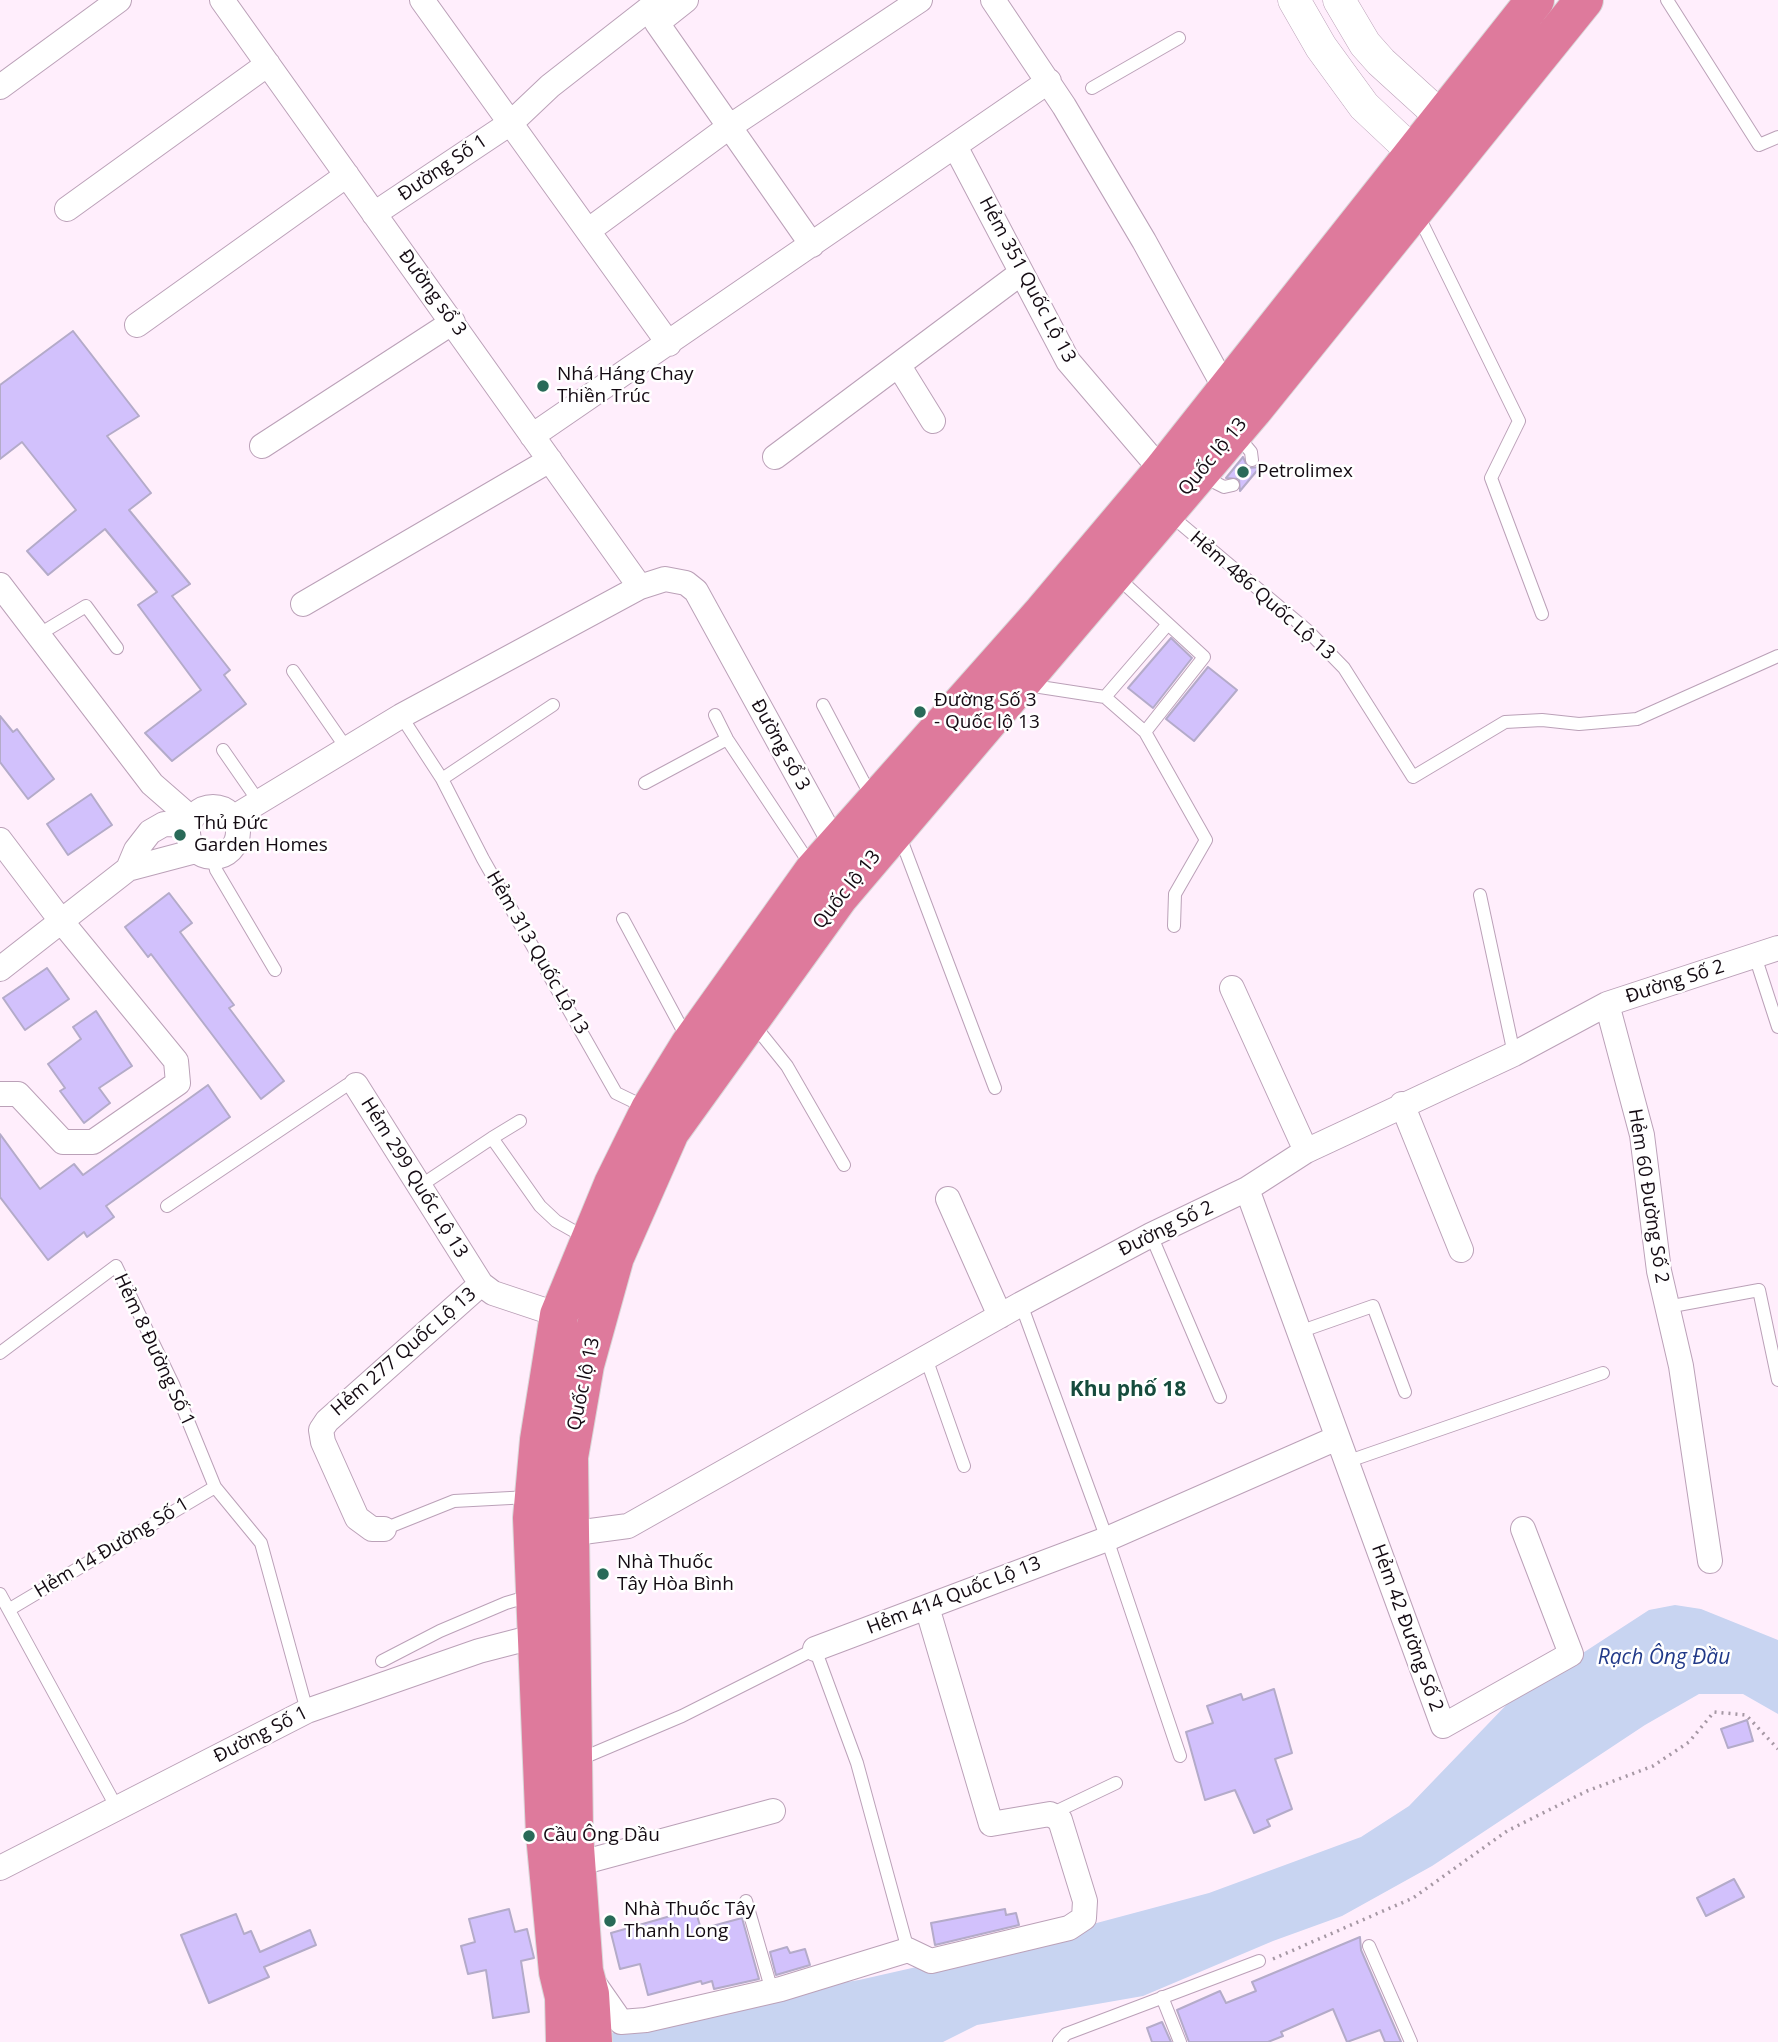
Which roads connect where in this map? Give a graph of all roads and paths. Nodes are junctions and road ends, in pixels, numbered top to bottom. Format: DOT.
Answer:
graph roads {
  1 [pos="119,0"];
  2 [pos="222,0"];
  3 [pos="422,0"];
  4 [pos="686,0"];
  5 [pos="920,0"];
  6 [pos="993,0"];
  7 [pos="1294,0"];
  8 [pos="1339,0"];
  9 [pos="1535,0"];
  10 [pos="1584,0"];
  11 [pos="1667,0"];
  12 [pos="651,3"];
  13 [pos="1179,38"];
  14 [pos="268,64"];
  15 [pos="1049,81"];
  16 [pos="0,87"];
  17 [pos="1092,88"];
  18 [pos="512,122"];
  19 [pos="729,127"];
  20 [pos="1456,130"];
  21 [pos="1778,137"];
  22 [pos="955,146"];
  23 [pos="1427,165"];
  24 [pos="347,176"];
  25 [pos="1415,208"];
  26 [pos="67,209"];
  27 [pos="374,214"];
  28 [pos="589,230"];
  29 [pos="811,245"];
  30 [pos="1021,273"];
  31 [pos="453,322"];
  32 [pos="137,325"];
  33 [pos="669,344"];
  34 [pos="899,366"];
  35 [pos="1227,392"];
  36 [pos="933,421"];
  37 [pos="532,436"];
  38 [pos="262,446"];
  39 [pos="775,457"];
  40 [pos="550,460"];
  41 [pos="1198,477"];
  42 [pos="1167,512"];
  43 [pos="1113,574"];
  44 [pos="0,585"];
  45 [pos="640,587"];
  46 [pos="303,604"];
  47 [pos="8,612"];
  48 [pos="1542,614"];
  49 [pos="1168,624"];
  50 [pos="38,635"];
  51 [pos="117,648"];
  52 [pos="1778,656"];
  53 [pos="293,671"];
  54 [pos="1020,684"];
  55 [pos="1105,696"];
  56 [pos="553,705"];
  57 [pos="823,705"];
  58 [pos="715,715"];
  59 [pos="401,716"];
  60 [pos="1145,732"];
  61 [pos="727,739"];
  62 [pos="347,749"];
  63 [pos="223,750"];
  64 [pos="442,779"];
  65 [pos="645,783"];
  66 [pos="259,802"];
  67 [pos="886,816"];
  68 [pos="234,817"];
  69 [pos="189,822"];
  70 [pos="0,839"];
  71 [pos="204,854"];
  72 [pos="824,858"];
  73 [pos="128,869"];
  74 [pos="855,877"];
  75 [pos="1480,895"];
  76 [pos="623,919"];
  77 [pos="62,922"];
  78 [pos="1174,926"];
  79 [pos="1767,952"];
  80 [pos="0,969"];
  81 [pos="275,970"];
  82 [pos="1232,988"];
  83 [pos="1607,1004"];
  84 [pos="749,1020"];
  85 [pos="1778,1027"];
  86 [pos="690,1044"];
  87 [pos="1514,1054"];
  88 [pos="356,1085"];
  89 [pos="995,1088"];
  90 [pos="0,1094"];
  91 [pos="1402,1104"];
  92 [pos="650,1109"];
  93 [pos="520,1121"];
  94 [pos="492,1139"];
  95 [pos="1306,1151"];
  96 [pos="844,1165"];
  97 [pos="420,1186"];
  98 [pos="1247,1189"];
  99 [pos="948,1199"];
  100 [pos="167,1206"];
  101 [pos="1151,1234"];
  102 [pos="589,1240"];
  103 [pos="1461,1250"];
  104 [pos="481,1284"];
  105 [pos="1667,1307"];
  106 [pos="1010,1310"];
  107 [pos="559,1315"];
  108 [pos="1299,1332"];
  109 [pos="0,1353"];
  110 [pos="926,1358"];
  111 [pos="1603,1373"];
  112 [pos="1778,1380"];
  113 [pos="1405,1392"];
  114 [pos="1220,1397"];
  115 [pos="1337,1438"];
  116 [pos="1346,1462"];
  117 [pos="964,1466"];
  118 [pos="215,1487"];
  119 [pos="534,1496"];
  120 [pos="384,1529"];
  121 [pos="1522,1529"];
  122 [pos="569,1534"];
  123 [pos="1107,1539"];
  124 [pos="1710,1561"];
  125 [pos="0,1594"];
  126 [pos="534,1595"];
  127 [pos="927,1606"];
  128 [pos="10,1609"];
  129 [pos="537,1636"];
  130 [pos="815,1649"];
  131 [pos="382,1661"];
  132 [pos="307,1711"];
  133 [pos="1778,1749"];
  134 [pos="1180,1756"];
  135 [pos="574,1761"];
  136 [pos="1115,1783"];
  137 [pos="117,1808"];
  138 [pos="773,1811"];
  139 [pos="1050,1814"];
  140 [pos="577,1864"];
  141 [pos="0,1868"];
  142 [pos="746,1901"];
  143 [pos="1369,1945"];
  144 [pos="908,1950"];
  145 [pos="1259,1961"];
  146 [pos="571,1971"];
  147 [pos="772,1992"];
  148 [pos="1162,1997"];
  149 [pos="572,2036"];
  150 [pos="1059,2042"];
  151 [pos="1180,2042"];
  152 [pos="1411,2042"];
  1 -- 16 [label="street"];
  2 -- 14 [label="street, Đường sổ 3"];
  3 -- 18 [label="street"];
  4 -- 19 [label="street"];
  5 -- 19 [label="street"];
  6 -- 15 [label="street"];
  7 -- 23 [label="street"];
  8 -- 20 [label="street"];
  9 -- 20 [label="highway, Quốc lộ 13"];
  10 -- 20 [label="highway, Quốc lộ 13"];
  11 -- 21 [label="lane"];
  12 -- 18 [label="street, Đường Số 1"];
  13 -- 17 [label="lane"];
  14 -- 24 [label="street, Đường sổ 3"];
  14 -- 26 [label="street"];
  15 -- 22 [label="street"];
  15 -- 35 [label="street"];
  18 -- 27 [label="street, Đường Số 1"];
  18 -- 28 [label="street"];
  19 -- 28 [label="street"];
  19 -- 29 [label="street"];
  20 -- 23 [label="highway, Quốc lộ 13"];
  22 -- 29 [label="street"];
  22 -- 30 [label="street, Hẻm 351 Quốc Lộ 13"];
  23 -- 25 [label="highway, Quốc lộ 13"];
  23 -- 35 [label="highway, Quốc lộ 13"];
  24 -- 27 [label="street, Đường sổ 3"];
  24 -- 32 [label="street"];
  25 -- 41 [label="highway, Quốc lộ 13"];
  25 -- 48 [label="lane"];
  27 -- 31 [label="street, Đường sổ 3"];
  28 -- 33 [label="street"];
  29 -- 33 [label="street"];
  30 -- 34 [label="street"];
  30 -- 41 [label="street, Hẻm 351 Quốc Lộ 13"];
  31 -- 37 [label="street, Đường sổ 3"];
  31 -- 38 [label="street"];
  33 -- 37 [label="street"];
  34 -- 36 [label="street"];
  34 -- 39 [label="street"];
  35 -- 41 [label="highway, Quốc lộ 13"];
  37 -- 40 [label="street, Đường sổ 3"];
  40 -- 45 [label="street, Đường sổ 3"];
  40 -- 46 [label="street"];
  41 -- 42 [label="highway, Quốc lộ 13"];
  41 -- 67 [label="highway, Quốc lộ 13"];
  42 -- 43 [label="highway, Quốc lộ 13"];
  42 -- 52 [label="lane, Hẻm 486 Quốc Lộ 13"];
  43 -- 49 [label="lane"];
  43 -- 54 [label="highway, Quốc lộ 13"];
  44 -- 47 [label="street"];
  45 -- 59 [label="street, Đường sổ 3"];
  45 -- 72 [label="street, Đường sổ 3"];
  47 -- 50 [label="street"];
  49 -- 55 [label="lane"];
  49 -- 60 [label="lane"];
  50 -- 51 [label="lane"];
  50 -- 69 [label="street"];
  53 -- 62 [label="lane"];
  54 -- 55 [label="lane"];
  54 -- 67 [label="highway, Quốc lộ 13"];
  55 -- 60 [label="lane"];
  56 -- 64 [label="lane"];
  57 -- 67 [label="lane"];
  58 -- 61 [label="lane"];
  59 -- 62 [label="street, Đường sổ 3"];
  59 -- 64 [label="lane, Hẻm 313 Quốc Lộ 13"];
  60 -- 78 [label="lane"];
  61 -- 65 [label="lane"];
  61 -- 72 [label="lane"];
  62 -- 66 [label="street, Đường sổ 3"];
  63 -- 66 [label="lane"];
  64 -- 92 [label="lane, Hẻm 313 Quốc Lộ 13"];
  66 -- 68 [label="street, Đường sổ 3"];
  67 -- 72 [label="highway, Quốc lộ 13"];
  67 -- 74 [label="highway, Quốc lộ 13"];
  67 -- 89 [label="lane"];
  68 -- 69 [label="street"];
  68 -- 71 [label="street"];
  69 -- 71 [label="street"];
  69 -- 73 [label="street"];
  70 -- 77 [label="street"];
  71 -- 73 [label="street"];
  71 -- 81 [label="lane"];
  72 -- 74 [label="street, Đường sổ 3"];
  72 -- 86 [label="highway, Quốc lộ 13"];
  73 -- 77 [label="street"];
  74 -- 84 [label="highway, Quốc lộ 13"];
  75 -- 87 [label="lane"];
  76 -- 86 [label="lane"];
  77 -- 80 [label="street"];
  77 -- 90 [label="street"];
  79 -- 83 [label="street, Đường Số 2"];
  79 -- 85 [label="lane"];
  82 -- 95 [label="street"];
  83 -- 87 [label="street, Đường Số 2"];
  83 -- 105 [label="street, Hẻm 60 Đường Số 2"];
  84 -- 96 [label="lane"];
  84 -- 122 [label="highway, Quốc lộ 13"];
  86 -- 92 [label="highway, Quốc lộ 13"];
  87 -- 91 [label="street, Đường Số 2"];
  88 -- 97 [label="street, Hẻm 299 Quốc Lộ 13"];
  88 -- 100 [label="lane, Hẻm 299 Quốc Lộ 13"];
  91 -- 95 [label="street, Đường Số 2"];
  91 -- 103 [label="street"];
  92 -- 102 [label="highway, Quốc lộ 13"];
  93 -- 94 [label="lane"];
  94 -- 97 [label="lane"];
  94 -- 102 [label="lane"];
  95 -- 98 [label="street, Đường Số 2"];
  97 -- 104 [label="street, Hẻm 299 Quốc Lộ 13"];
  98 -- 101 [label="street, Đường Số 2"];
  98 -- 108 [label="street, Hẻm 42 Đường Số 2"];
  99 -- 106 [label="street"];
  101 -- 106 [label="street, Đường Số 2"];
  101 -- 114 [label="lane"];
  102 -- 107 [label="highway, Quốc lộ 13"];
  104 -- 107 [label="street"];
  104 -- 120 [label="street, Hẻm 277 Quốc Lộ 13"];
  105 -- 112 [label="lane, Hẻm 60 Đường Số 2"];
  105 -- 124 [label="street, Hẻm 60 Đường Số 2"];
  106 -- 110 [label="street, Đường Số 2"];
  106 -- 123 [label="lane"];
  107 -- 119 [label="highway, Quốc lộ 13"];
  108 -- 113 [label="lane"];
  108 -- 115 [label="street, Hẻm 42 Đường Số 2"];
  109 -- 118 [label="lane, Hẻm 8 Đường Số 1"];
  110 -- 117 [label="lane"];
  110 -- 122 [label="street, Đường Số 2"];
  111 -- 116 [label="lane"];
  115 -- 116 [label="street, Hẻm 42 Đường Số 2"];
  115 -- 123 [label="street, Hẻm 414 Quốc Lộ 13"];
  116 -- 121 [label="street, Hẻm 42 Đường Số 2"];
  118 -- 128 [label="lane, Hẻm 14 Đường Số 1"];
  118 -- 132 [label="lane"];
  119 -- 120 [label="lane, Hẻm 277 Quốc Lộ 13"];
  119 -- 126 [label="highway, Quốc lộ 13"];
  122 -- 135 [label="highway, Quốc lộ 13"];
  123 -- 127 [label="street, Hẻm 414 Quốc Lộ 13"];
  123 -- 134 [label="lane"];
  125 -- 128 [label="lane"];
  126 -- 129 [label="highway, Quốc lộ 13"];
  126 -- 131 [label="lane"];
  127 -- 130 [label="street, Hẻm 414 Quốc Lộ 13"];
  127 -- 139 [label="street"];
  128 -- 137 [label="lane"];
  129 -- 132 [label="street, Đường Số 1"];
  129 -- 146 [label="highway, Quốc lộ 13"];
  130 -- 135 [label="lane, Hẻm 414 Quốc Lộ 13"];
  130 -- 144 [label="lane"];
  132 -- 137 [label="street, Đường Số 1"];
  133 -- 145 [label="path"];
  135 -- 140 [label="highway, Quốc lộ 13"];
  136 -- 139 [label="lane"];
  137 -- 141 [label="street, Đường Số 1"];
  138 -- 140 [label="street"];
  139 -- 144 [label="street"];
  140 -- 146 [label="highway, Quốc lộ 13"];
  142 -- 147 [label="lane"];
  143 -- 152 [label="lane"];
  144 -- 147 [label="street"];
  145 -- 148 [label="lane"];
  146 -- 147 [label="street"];
  146 -- 149 [label="highway, Quốc lộ 13"];
  148 -- 150 [label="lane"];
  148 -- 151 [label="lane"];
}
